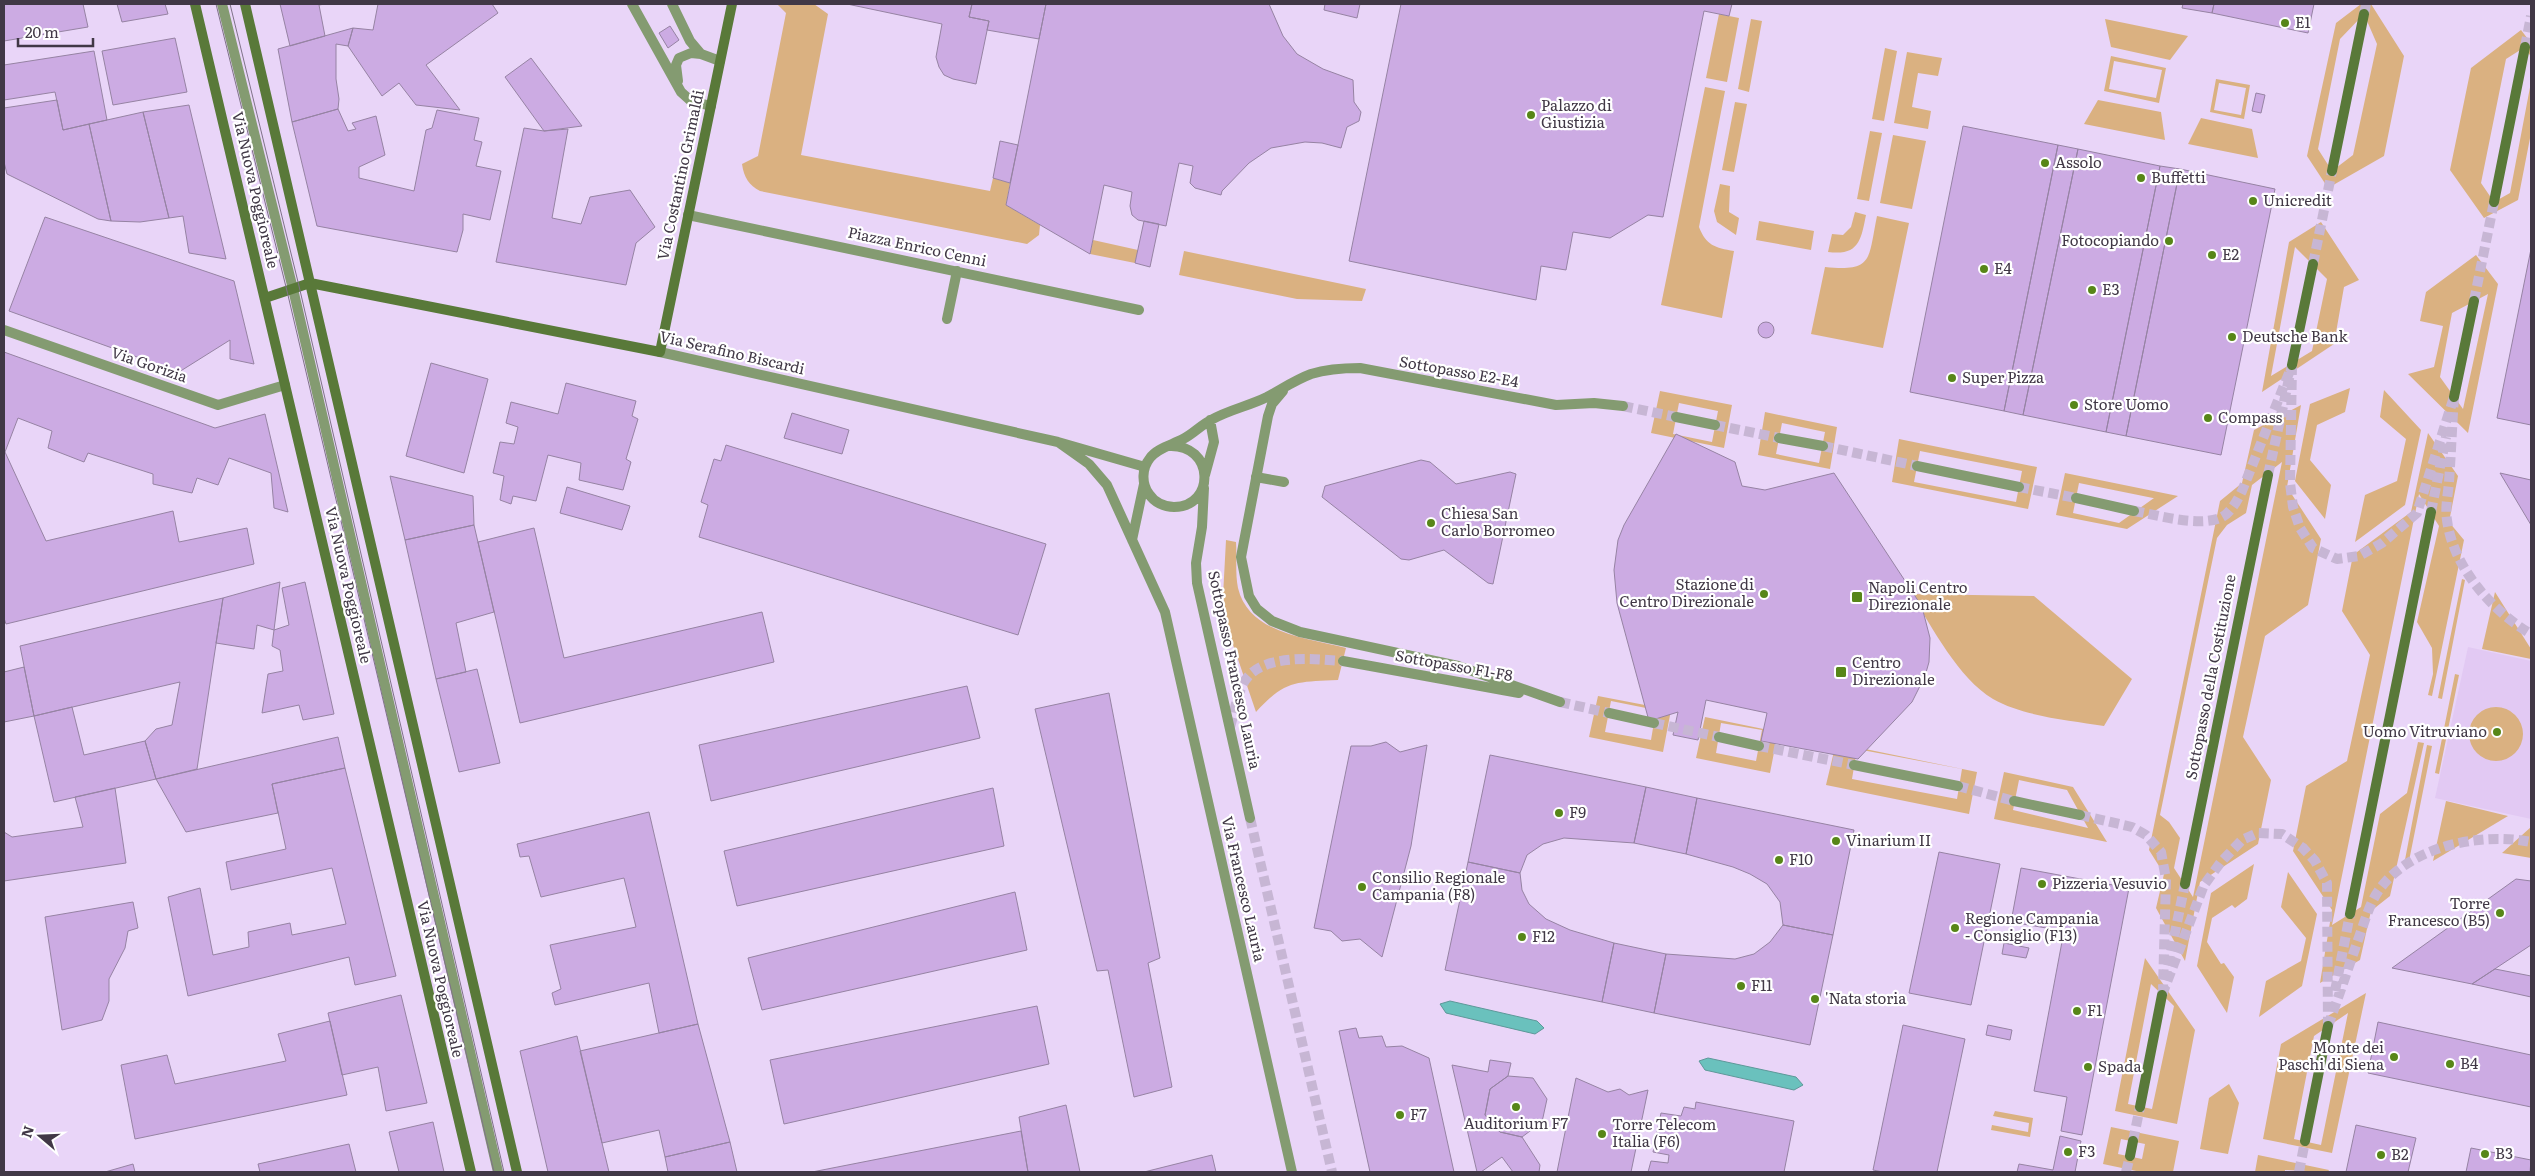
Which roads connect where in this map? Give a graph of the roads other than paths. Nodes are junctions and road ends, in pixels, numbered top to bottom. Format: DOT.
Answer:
graph roads {
  1 [pos="195,4"];
  2 [pos="222,4"];
  3 [pos="245,4"];
  4 [pos="632,4"];
  5 [pos="672,4"];
  6 [pos="732,4"];
  7 [pos="2364,14"];
  8 [pos="2525,47"];
  9 [pos="701,54"];
  10 [pos="720,61"];
  11 [pos="681,92"];
  12 [pos="711,106"];
  13 [pos="2332,171"];
  14 [pos="2494,202"];
  15 [pos="688,215"];
  16 [pos="2313,264"];
  17 [pos="958,271"];
  18 [pos="310,283"];
  19 [pos="293,289"];
  20 [pos="265,298"];
  21 [pos="2474,301"];
  22 [pos="1139,310"];
  23 [pos="948,319"];
  24 [pos="4,330"];
  25 [pos="660,352"];
  26 [pos="2292,365"];
  27 [pos="1293,382"];
  28 [pos="285,385"];
  29 [pos="2454,398"];
  30 [pos="1623,406"];
  31 [pos="1676,417"];
  32 [pos="1210,420"];
  33 [pos="1715,425"];
  34 [pos="1779,438"];
  35 [pos="1058,442"];
  36 [pos="1168,446"];
  37 [pos="1823,446"];
  38 [pos="1145,466"];
  39 [pos="1917,466"];
  40 [pos="2268,475"];
  41 [pos="1256,477"];
  42 [pos="1204,480"];
  43 [pos="1284,482"];
  44 [pos="1144,483"];
  45 [pos="2019,487"];
  46 [pos="2076,498"];
  47 [pos="2134,511"];
  48 [pos="2431,512"];
  49 [pos="1132,540"];
  50 [pos="1343,661"];
  51 [pos="1609,713"];
  52 [pos="1654,723"];
  53 [pos="1719,737"];
  54 [pos="1759,746"];
  55 [pos="1854,765"];
  56 [pos="1958,786"];
  57 [pos="2014,801"];
  58 [pos="2080,815"];
  59 [pos="1250,818"];
  60 [pos="2185,884"];
  61 [pos="2350,914"];
  62 [pos="2162,996"];
  63 [pos="2328,1026"];
  64 [pos="2140,1107"];
  65 [pos="2133,1141"];
  66 [pos="2305,1141"];
  67 [pos="2130,1156"];
  68 [pos="471,1172"];
  69 [pos="498,1172"];
  70 [pos="517,1172"];
  71 [pos="1292,1172"];
  1 -- 20 [label="main road, Via Nuova Poggioreale"];
  2 -- 19 [label="street"];
  3 -- 18 [label="main road, Via Nuova Poggioreale"];
  4 -- 11 [label="street"];
  5 -- 9 [label="street"];
  6 -- 10 [label="main road, Via Costantino Grimaldi"];
  7 -- 13 [label="main road"];
  8 -- 14 [label="main road"];
  9 -- 10 [label="street"];
  9 -- 11 [label="street"];
  10 -- 12 [label="main road, Via Costantino Grimaldi"];
  11 -- 12 [label="street"];
  12 -- 15 [label="main road, Via Costantino Grimaldi"];
  15 -- 17 [label="street, Piazza Enrico Cenni"];
  15 -- 25 [label="main road, Via Costantino Grimaldi"];
  16 -- 26 [label="main road"];
  17 -- 22 [label="street, Piazza Enrico Cenni"];
  17 -- 23 [label="street"];
  18 -- 19 [label="main road"];
  18 -- 25 [label="main road, Via Serafino Biscardi"];
  18 -- 70 [label="main road, Via Nuova Poggioreale"];
  19 -- 20 [label="main road"];
  19 -- 69 [label="street"];
  20 -- 28 [label="main road, Via Nuova Poggioreale"];
  21 -- 29 [label="main road"];
  24 -- 28 [label="street, Via Gorizia"];
  25 -- 35 [label="street, Via Serafino Biscardi"];
  27 -- 30 [label="street, Sottopasso E2-E4"];
  27 -- 32 [label="street, Sottopasso E2-E4"];
  27 -- 41 [label="street"];
  28 -- 68 [label="main road, Via Nuova Poggioreale"];
  31 -- 33 [label="street"];
  32 -- 36 [label="street, Sottopasso E2-E4"];
  32 -- 42 [label="street"];
  34 -- 37 [label="street"];
  35 -- 38 [label="street, Via Serafino Biscardi"];
  35 -- 49 [label="street, Via Francesco Lauria"];
  36 -- 38 [label="street"];
  36 -- 42 [label="street"];
  38 -- 44 [label="street"];
  39 -- 45 [label="street"];
  40 -- 60 [label="main road, Sottopasso della Costituzione"];
  41 -- 43 [label="street"];
  41 -- 50 [label="street, Sottopasso F1-F8"];
  42 -- 44 [label="street"];
  42 -- 59 [label="street, Sottopasso Francesco Lauria"];
  44 -- 49 [label="street"];
  46 -- 47 [label="street"];
  48 -- 61 [label="main road"];
  49 -- 71 [label="street, Via Francesco Lauria"];
  51 -- 52 [label="street"];
  53 -- 54 [label="street"];
  55 -- 56 [label="street"];
  57 -- 58 [label="street"];
  62 -- 64 [label="main road"];
  63 -- 66 [label="main road"];
  65 -- 67 [label="main road"];
}
